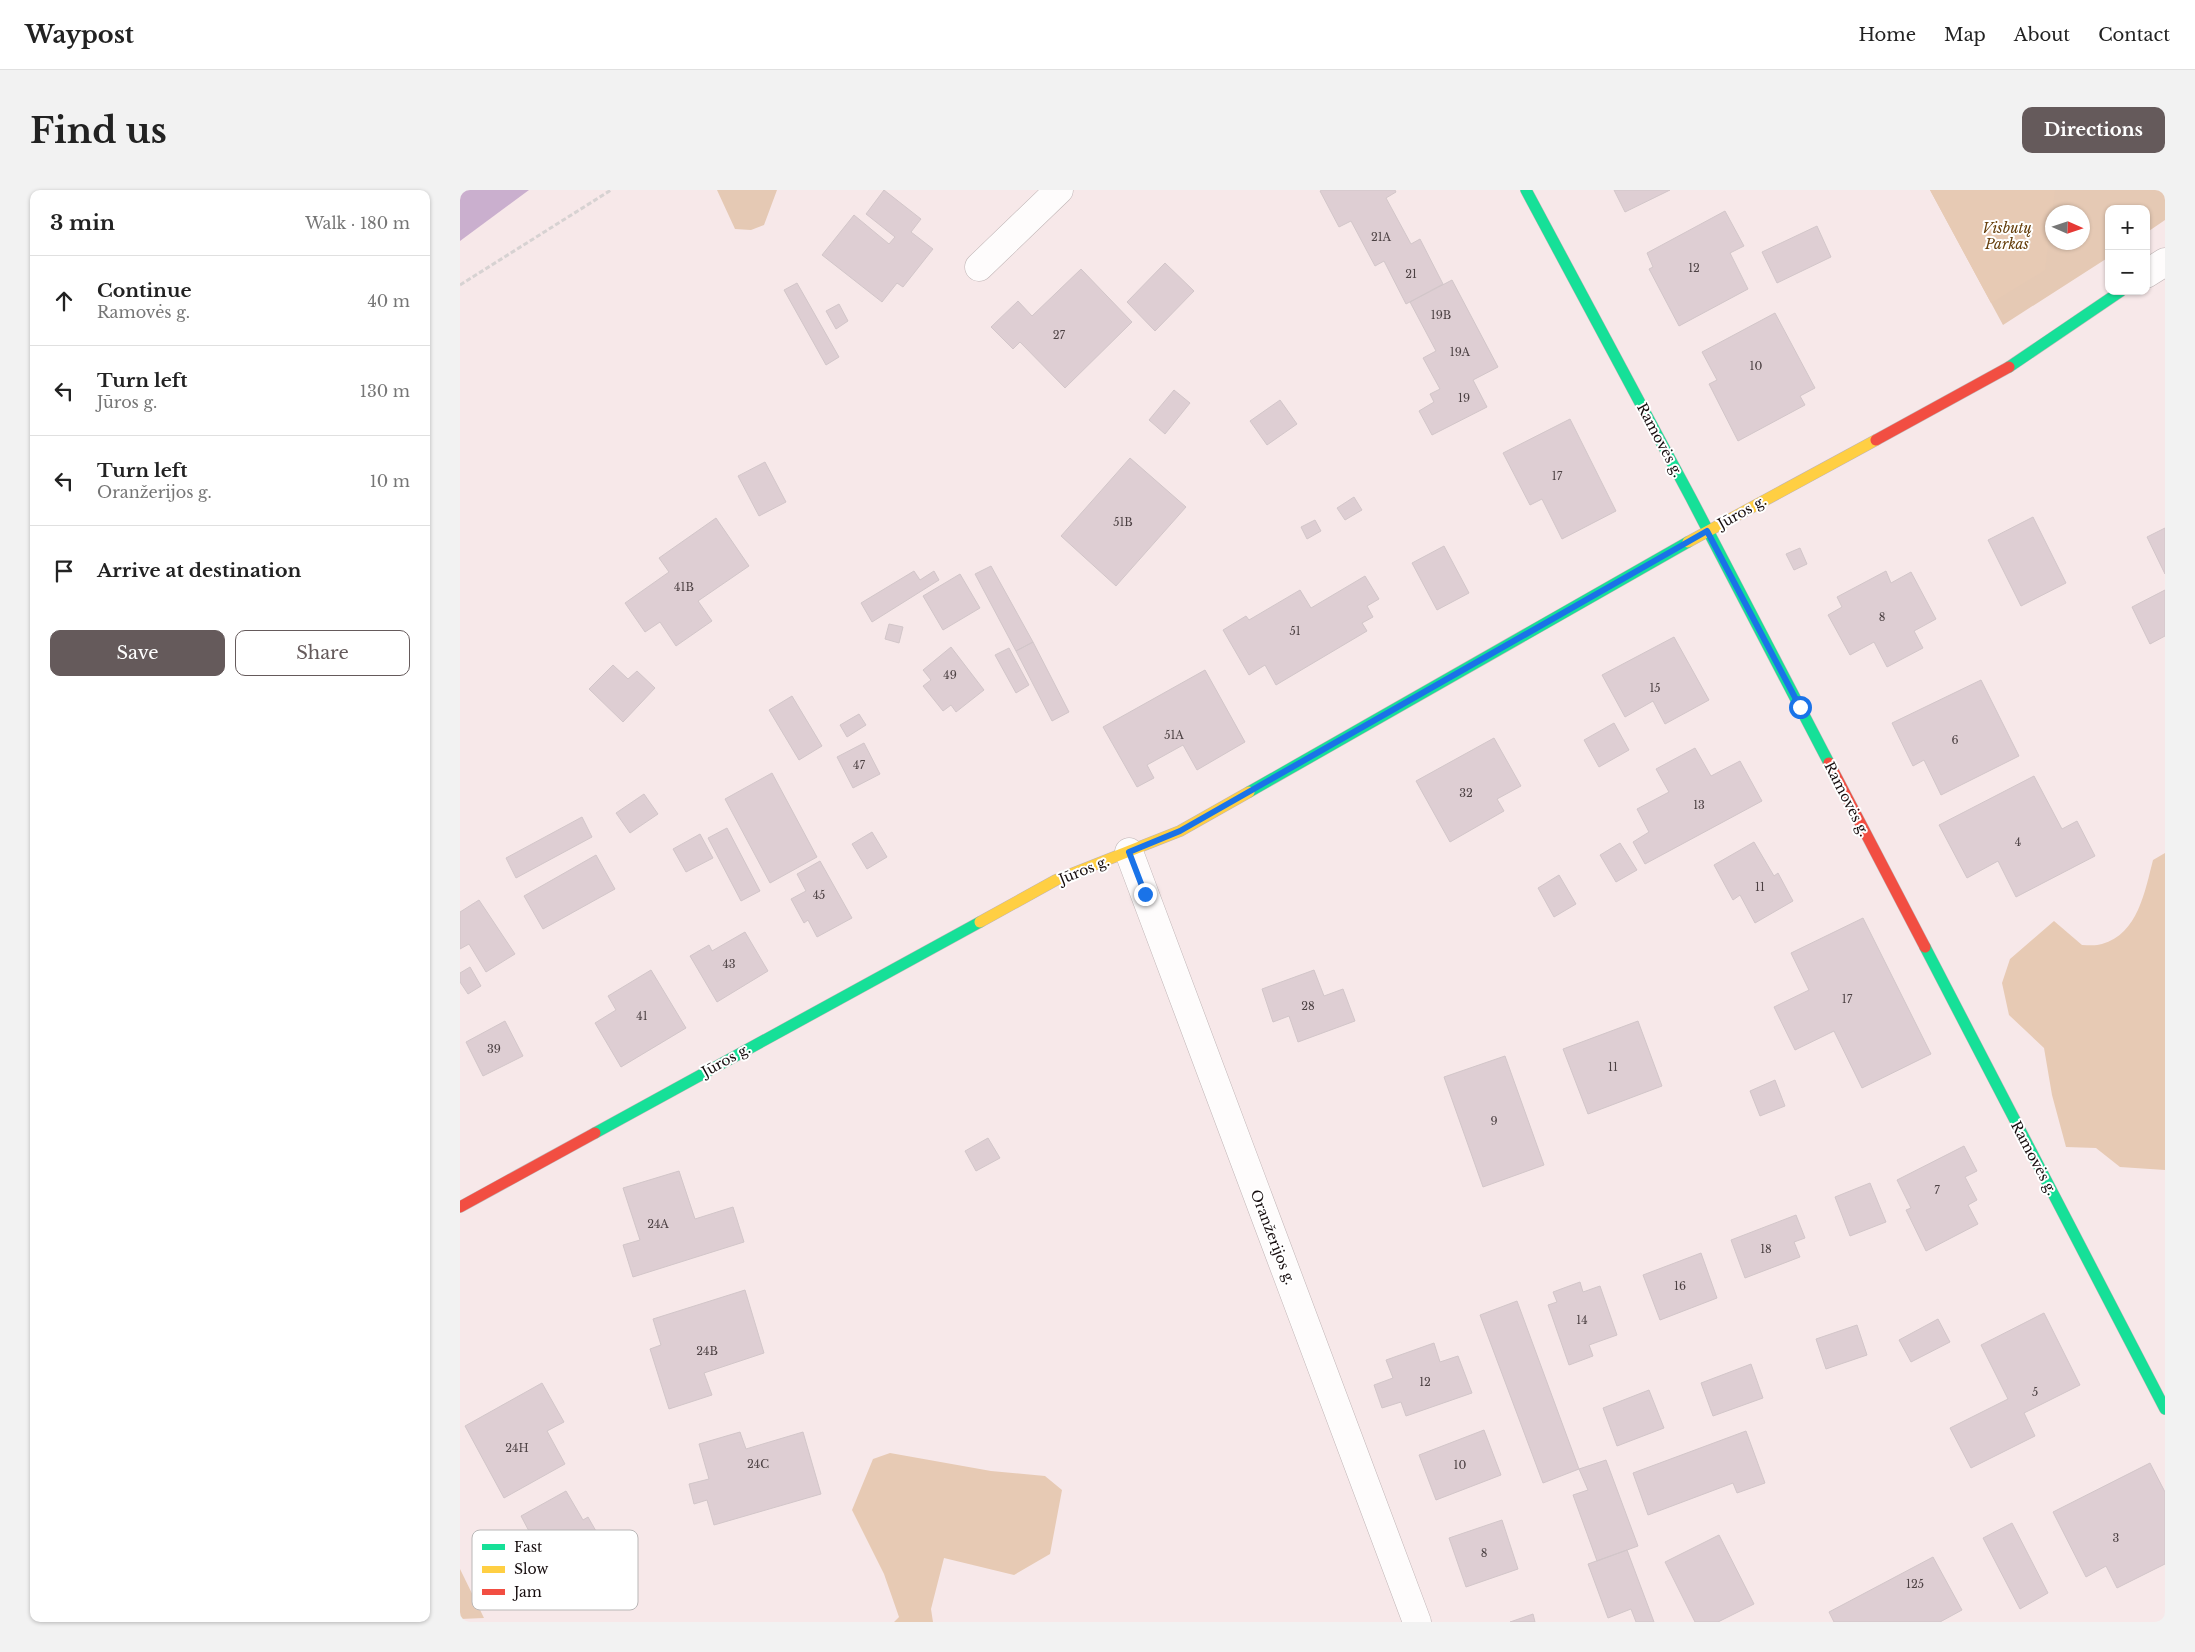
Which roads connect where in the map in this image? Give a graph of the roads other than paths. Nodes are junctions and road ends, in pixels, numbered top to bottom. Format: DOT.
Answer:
graph roads {
  1 [pos="1058,190"];
  2 [pos="1526,190"];
  3 [pos="2165,262"];
  4 [pos="979,266"];
  5 [pos="2150,271"];
  6 [pos="2115,295"];
  7 [pos="1707,531"];
  8 [pos="1129,852"];
  9 [pos="460,1207"];
  10 [pos="2165,1408"];
  11 [pos="1417,1622"];
  1 -- 4 [label="street"];
  2 -- 7 [label="street, Ramovės g."];
  3 -- 5 [label="street"];
  6 -- 7 [label="street, Jūros g."];
  7 -- 8 [label="street, Jūros g."];
  7 -- 10 [label="street, Ramovės g."];
  8 -- 9 [label="street, Jūros g."];
  8 -- 11 [label="street, Oranžerijos g."];
}
